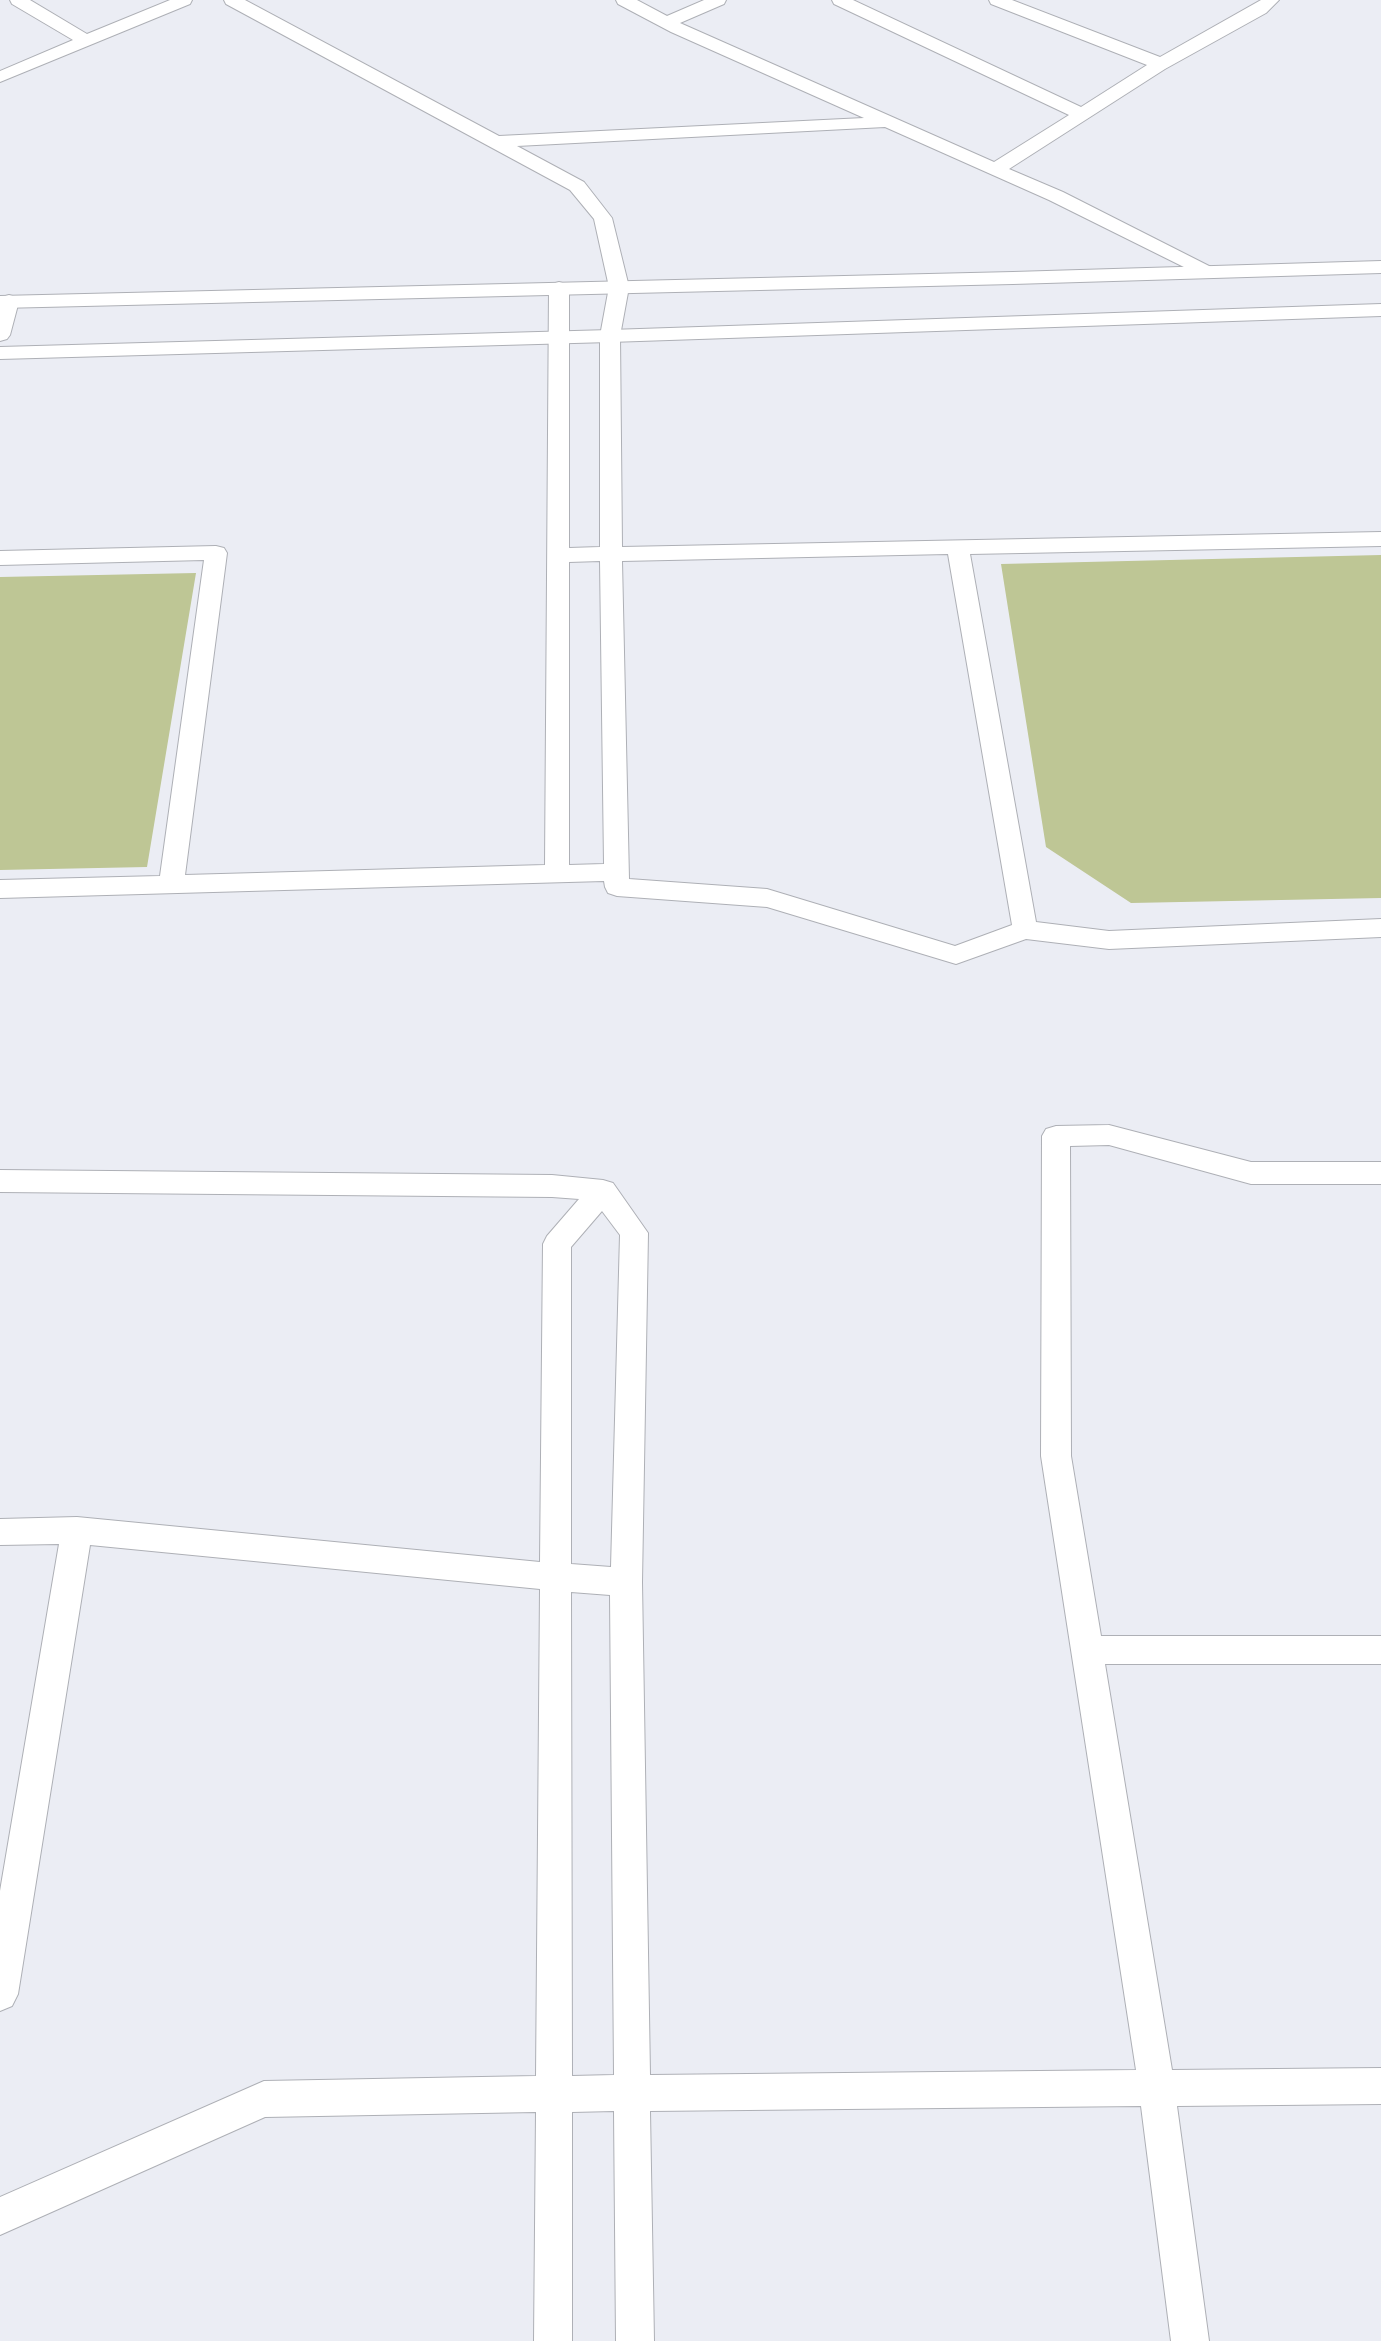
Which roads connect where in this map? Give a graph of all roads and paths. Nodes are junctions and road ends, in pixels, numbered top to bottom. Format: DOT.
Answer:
graph roads {
  1 [pos="18,0"];
  2 [pos="184,0"];
  3 [pos="232,0"];
  4 [pos="624,0"];
  5 [pos="718,0"];
  6 [pos="840,0"];
  7 [pos="997,0"];
  8 [pos="1271,0"];
  9 [pos="667,22"];
  10 [pos="86,41"];
  11 [pos="1161,64"];
  12 [pos="0,77"];
  13 [pos="1082,114"];
  14 [pos="889,122"];
  15 [pos="496,142"];
  16 [pos="996,169"];
  17 [pos="1381,267"];
  18 [pos="1206,272"];
  19 [pos="619,287"];
  20 [pos="559,288"];
  21 [pos="4,302"];
  22 [pos="1381,310"];
  23 [pos="0,335"];
  24 [pos="560,336"];
  25 [pos="610,336"];
  26 [pos="0,353"];
  27 [pos="1381,539"];
  28 [pos="958,547"];
  29 [pos="611,554"];
  30 [pos="559,555"];
  31 [pos="0,558"];
  32 [pos="557,874"];
  33 [pos="617,880"];
  34 [pos="170,884"];
  35 [pos="0,889"];
  36 [pos="1381,928"];
  37 [pos="1025,930"];
  38 [pos="1381,1173"];
  39 [pos="0,1182"];
  40 [pos="603,1191"];
  41 [pos="77,1530"];
  42 [pos="0,1532"];
  43 [pos="554,1577"];
  44 [pos="626,1582"];
  45 [pos="1087,1650"];
  46 [pos="1381,1650"];
  47 [pos="0,1994"];
  48 [pos="1381,2086"];
  49 [pos="1157,2088"];
  50 [pos="633,2093"];
  51 [pos="553,2094"];
  52 [pos="0,2216"];
  53 [pos="552,2341"];
  54 [pos="635,2341"];
  55 [pos="1190,2341"];
  1 -- 10 [label="street"];
  2 -- 10 [label="street"];
  3 -- 15 [label="street"];
  4 -- 9 [label="street"];
  5 -- 9 [label="street"];
  6 -- 13 [label="street"];
  7 -- 11 [label="street"];
  8 -- 11 [label="street"];
  9 -- 14 [label="street"];
  10 -- 12 [label="street"];
  11 -- 13 [label="street"];
  13 -- 16 [label="street"];
  14 -- 15 [label="street"];
  14 -- 16 [label="street"];
  15 -- 19 [label="street"];
  16 -- 18 [label="street"];
  17 -- 18 [label="street"];
  18 -- 19 [label="street"];
  19 -- 20 [label="street"];
  19 -- 25 [label="street"];
  20 -- 21 [label="street"];
  20 -- 24 [label="street"];
  21 -- 23 [label="street"];
  22 -- 25 [label="street"];
  24 -- 25 [label="street"];
  24 -- 26 [label="street"];
  24 -- 30 [label="street"];
  25 -- 29 [label="street"];
  27 -- 28 [label="street"];
  28 -- 29 [label="street"];
  28 -- 37 [label="street"];
  29 -- 30 [label="street"];
  29 -- 33 [label="street"];
  30 -- 32 [label="street"];
  31 -- 34 [label="street"];
  32 -- 33 [label="street"];
  32 -- 34 [label="street"];
  33 -- 37 [label="street"];
  34 -- 35 [label="street"];
  36 -- 37 [label="street"];
  38 -- 45 [label="street"];
  39 -- 40 [label="street"];
  40 -- 43 [label="street"];
  40 -- 44 [label="street"];
  41 -- 42 [label="street"];
  41 -- 43 [label="street"];
  41 -- 47 [label="street"];
  43 -- 44 [label="street"];
  43 -- 51 [label="street"];
  44 -- 50 [label="street"];
  45 -- 46 [label="street"];
  45 -- 49 [label="street"];
  48 -- 49 [label="street"];
  49 -- 50 [label="street"];
  49 -- 55 [label="street"];
  50 -- 51 [label="street"];
  50 -- 54 [label="street"];
  51 -- 52 [label="street"];
  51 -- 53 [label="street"];
}
